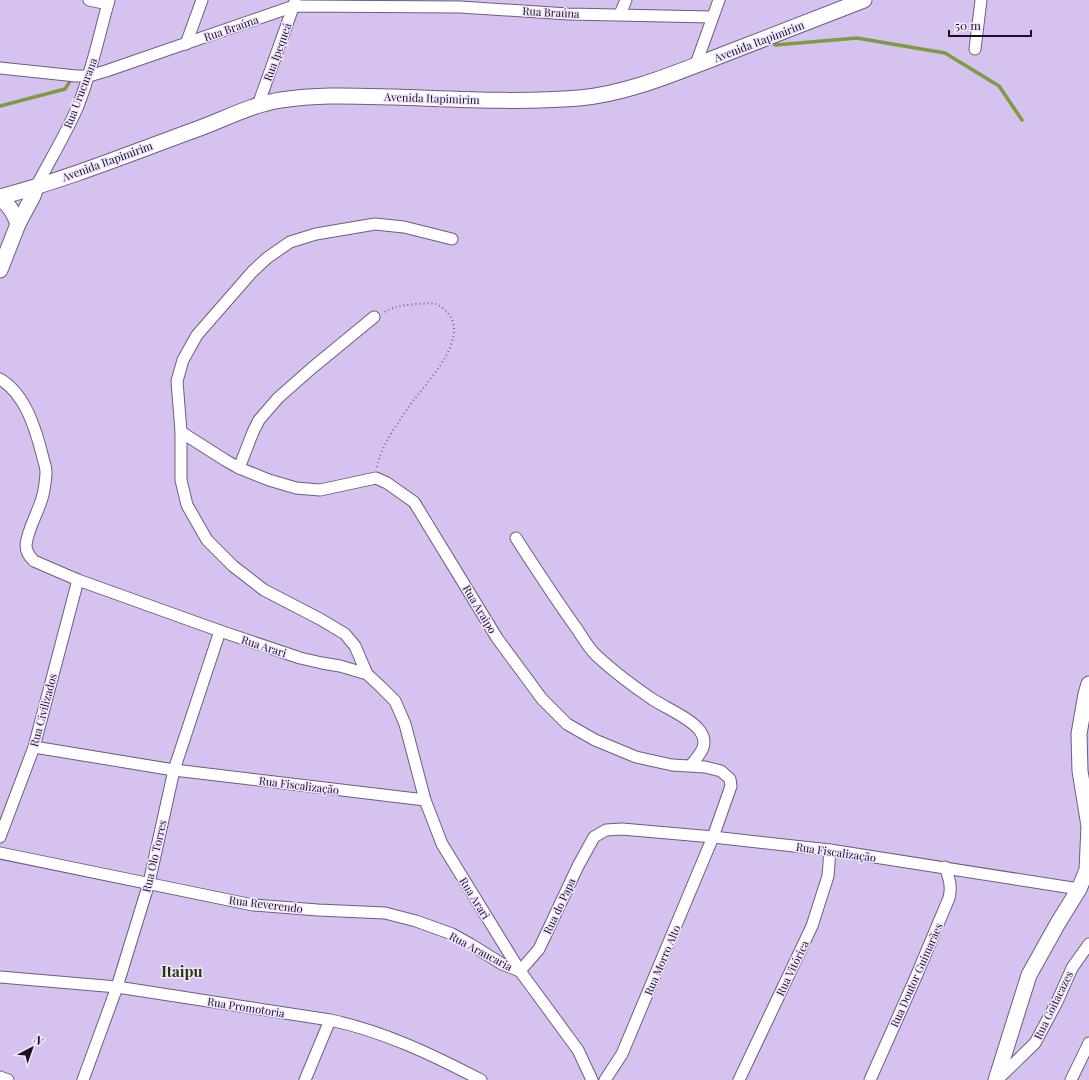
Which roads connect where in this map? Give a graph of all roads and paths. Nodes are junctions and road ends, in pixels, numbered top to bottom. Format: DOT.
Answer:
graph roads {
  1 [pos="89,0"];
  2 [pos="202,0"];
  3 [pos="541,0"];
  4 [pos="626,0"];
  5 [pos="719,0"];
  6 [pos="864,0"];
  7 [pos="981,0"];
  8 [pos="109,2"];
  9 [pos="295,3"];
  10 [pos="378,3"];
  11 [pos="461,4"];
  12 [pos="537,11"];
  13 [pos="620,14"];
  14 [pos="712,17"];
  15 [pos="186,44"];
  16 [pos="975,49"];
  17 [pos="696,64"];
  18 [pos="1,71"];
  19 [pos="89,76"];
  20 [pos="258,105"];
  21 [pos="36,187"];
  22 [pos="0,198"];
  23 [pos="18,224"];
  24 [pos="452,239"];
  25 [pos="1,266"];
  26 [pos="374,317"];
  27 [pos="0,379"];
  28 [pos="181,432"];
  29 [pos="239,468"];
  30 [pos="376,478"];
  31 [pos="516,538"];
  32 [pos="78,580"];
  33 [pos="220,631"];
  34 [pos="367,674"];
  35 [pos="1089,684"];
  36 [pos="34,747"];
  37 [pos="691,765"];
  38 [pos="174,770"];
  39 [pos="425,800"];
  40 [pos="0,837"];
  41 [pos="594,837"];
  42 [pos="713,837"];
  43 [pos="830,850"];
  44 [pos="0,853"];
  45 [pos="945,867"];
  46 [pos="149,883"];
  47 [pos="1079,889"];
  48 [pos="385,913"];
  49 [pos="1089,944"];
  50 [pos="520,971"];
  51 [pos="0,977"];
  52 [pos="117,987"];
  53 [pos="330,1020"];
  54 [pos="1089,1043"];
  55 [pos="0,1077"];
  56 [pos="8,1080"];
  57 [pos="83,1080"];
  58 [pos="305,1080"];
  59 [pos="481,1080"];
  60 [pos="592,1080"];
  61 [pos="605,1080"];
  62 [pos="739,1080"];
  63 [pos="870,1080"];
  64 [pos="996,1080"];
  65 [pos="1071,1080"];
  1 -- 8 [label="street"];
  2 -- 15 [label="street"];
  3 -- 12 [label="street"];
  4 -- 13 [label="street"];
  5 -- 14 [label="street"];
  6 -- 17 [label="main road, Avenida Itapimirim"];
  7 -- 16 [label="street"];
  8 -- 19 [label="street, Rua Urucurana"];
  9 -- 10 [label="street, Rua Braúna"];
  9 -- 15 [label="street, Rua Braúna"];
  9 -- 20 [label="street, Rua Ipequeá"];
  10 -- 11 [label="street, Rua Braúna"];
  11 -- 12 [label="street, Rua Braúna"];
  12 -- 13 [label="street, Rua Braúna"];
  13 -- 14 [label="street, Rua Braúna"];
  14 -- 17 [label="street"];
  15 -- 19 [label="street, Rua Braúna"];
  17 -- 20 [label="main road, Avenida Itapimirim"];
  18 -- 19 [label="street, Rua Braúna"];
  19 -- 21 [label="street, Rua Urucurana"];
  20 -- 21 [label="main road, Avenida Itapimirim"];
  21 -- 22 [label="main road, Avenida Itapimirim"];
  21 -- 23 [label="main road, Rua Urucurana"];
  22 -- 23 [label="main road"];
  23 -- 25 [label="main road, Rua Urucurana"];
  24 -- 28 [label="street"];
  26 -- 29 [label="street"];
  26 -- 30 [label="path"];
  27 -- 32 [label="street, Rua Arari"];
  28 -- 29 [label="street"];
  28 -- 34 [label="street"];
  29 -- 30 [label="street"];
  30 -- 37 [label="street, Rua Araipo"];
  31 -- 37 [label="street"];
  32 -- 33 [label="street, Rua Arari"];
  32 -- 36 [label="street, Rua Civilizados"];
  33 -- 34 [label="street, Rua Arari"];
  33 -- 38 [label="street, Rua Olo Torres"];
  34 -- 39 [label="street, Rua Arari"];
  35 -- 47 [label="main road"];
  36 -- 38 [label="street"];
  36 -- 40 [label="street, Rua Civilizados"];
  37 -- 42 [label="street, Rua Araipo"];
  38 -- 39 [label="street, Rua Fiscalização"];
  38 -- 46 [label="street, Rua Olo Torres"];
  39 -- 50 [label="street, Rua Arari"];
  41 -- 42 [label="street, Rua Fiscalização"];
  41 -- 50 [label="street, Rua do Papa"];
  42 -- 43 [label="street, Rua Fiscalização"];
  42 -- 61 [label="street, Rua Morro Alto"];
  43 -- 45 [label="street, Rua Fiscalização"];
  43 -- 62 [label="street, Rua Vitórica"];
  44 -- 46 [label="street"];
  45 -- 47 [label="street, Rua Fiscalização"];
  45 -- 63 [label="street, Rua Doutor Guimarães"];
  46 -- 48 [label="street, Rua Reverendo"];
  46 -- 52 [label="street, Rua Olo Torres"];
  47 -- 64 [label="main road"];
  48 -- 50 [label="street, Rua Araucaria"];
  49 -- 64 [label="street, Rua Goitacazes"];
  50 -- 60 [label="street, Rua Araucaria"];
  51 -- 52 [label="street, Rua Promotoria"];
  52 -- 53 [label="street, Rua Promotoria"];
  52 -- 57 [label="street, Rua Olo Torres"];
  53 -- 58 [label="street"];
  53 -- 59 [label="street, Rua Promotoria"];
  54 -- 65 [label="street"];
  55 -- 56 [label="street"];
}
